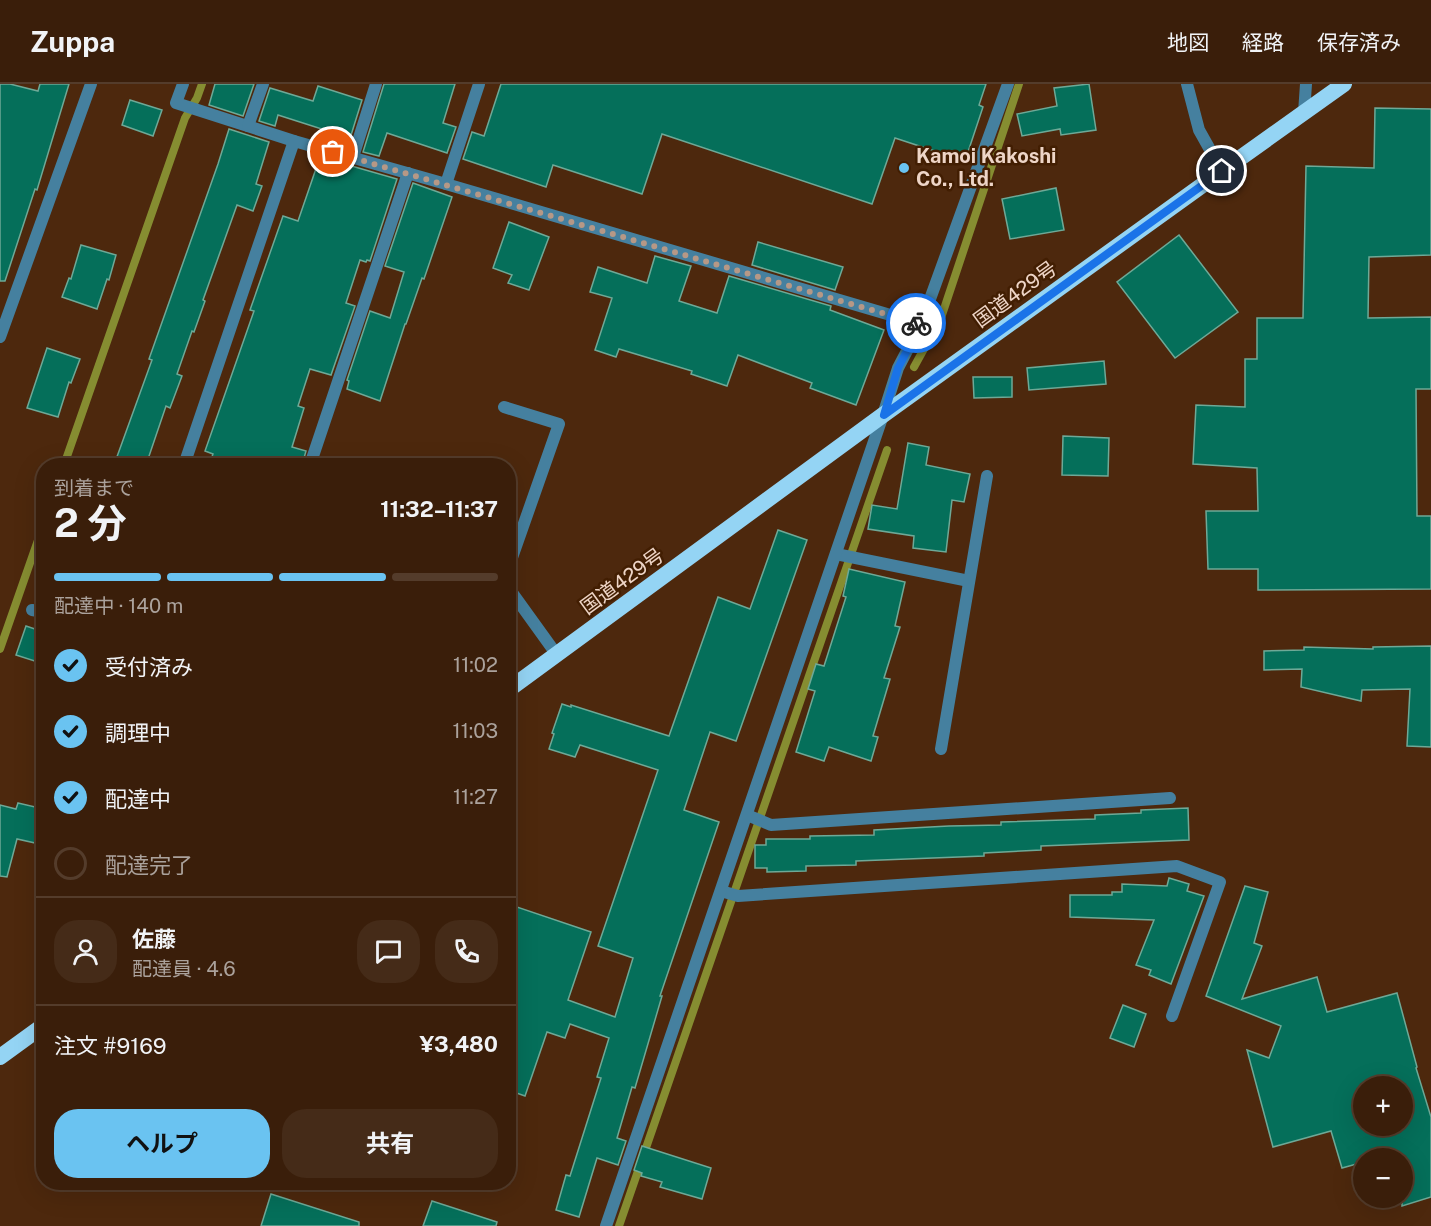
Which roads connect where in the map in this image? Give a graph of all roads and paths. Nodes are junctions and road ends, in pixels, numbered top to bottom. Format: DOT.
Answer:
graph roads {
  1 [pos="91,84"];
  2 [pos="183,84"];
  3 [pos="263,84"];
  4 [pos="376,84"];
  5 [pos="479,84"];
  6 [pos="1008,84"];
  7 [pos="1186,84"];
  8 [pos="1306,84"];
  9 [pos="1344,84"];
  10 [pos="1304,113"];
  11 [pos="248,126"];
  12 [pos="294,141"];
  13 [pos="353,157"];
  14 [pos="1222,171"];
  15 [pos="408,173"];
  16 [pos="446,184"];
  17 [pos="921,324"];
  18 [pos="0,337"];
  19 [pos="504,407"];
  20 [pos="884,415"];
  21 [pos="186,458"];
  22 [pos="312,458"];
  23 [pos="987,477"];
  24 [pos="516,546"];
  25 [pos="845,556"];
  26 [pos="969,581"];
  27 [pos="516,598"];
  28 [pos="557,655"];
  29 [pos="516,684"];
  30 [pos="940,749"];
  31 [pos="1170,798"];
  32 [pos="754,818"];
  33 [pos="729,894"];
  34 [pos="1172,1016"];
  35 [pos="36,1032"];
  36 [pos="0,1057"];
  37 [pos="606,1226"];
  1 -- 18 [label="street"];
  2 -- 11 [label="street"];
  3 -- 11 [label="street"];
  4 -- 13 [label="street"];
  5 -- 16 [label="street"];
  6 -- 17 [label="street"];
  7 -- 14 [label="street"];
  8 -- 10 [label="street"];
  9 -- 10 [label="highway, 国道429号"];
  10 -- 14 [label="highway, 国道429号"];
  11 -- 12 [label="street"];
  12 -- 13 [label="street"];
  12 -- 21 [label="street"];
  13 -- 15 [label="street"];
  14 -- 20 [label="highway, 国道429号"];
  15 -- 16 [label="street"];
  15 -- 22 [label="street"];
  16 -- 17 [label="street"];
  17 -- 20 [label="street"];
  19 -- 24 [label="street"];
  20 -- 25 [label="street"];
  20 -- 28 [label="highway, 国道429号"];
  23 -- 26 [label="street"];
  25 -- 26 [label="street"];
  25 -- 32 [label="street"];
  26 -- 30 [label="street"];
  27 -- 28 [label="street"];
  28 -- 29 [label="highway, 国道429号"];
  31 -- 32 [label="street"];
  32 -- 33 [label="street"];
  33 -- 34 [label="street"];
  33 -- 37 [label="street"];
  35 -- 36 [label="highway"];
}
